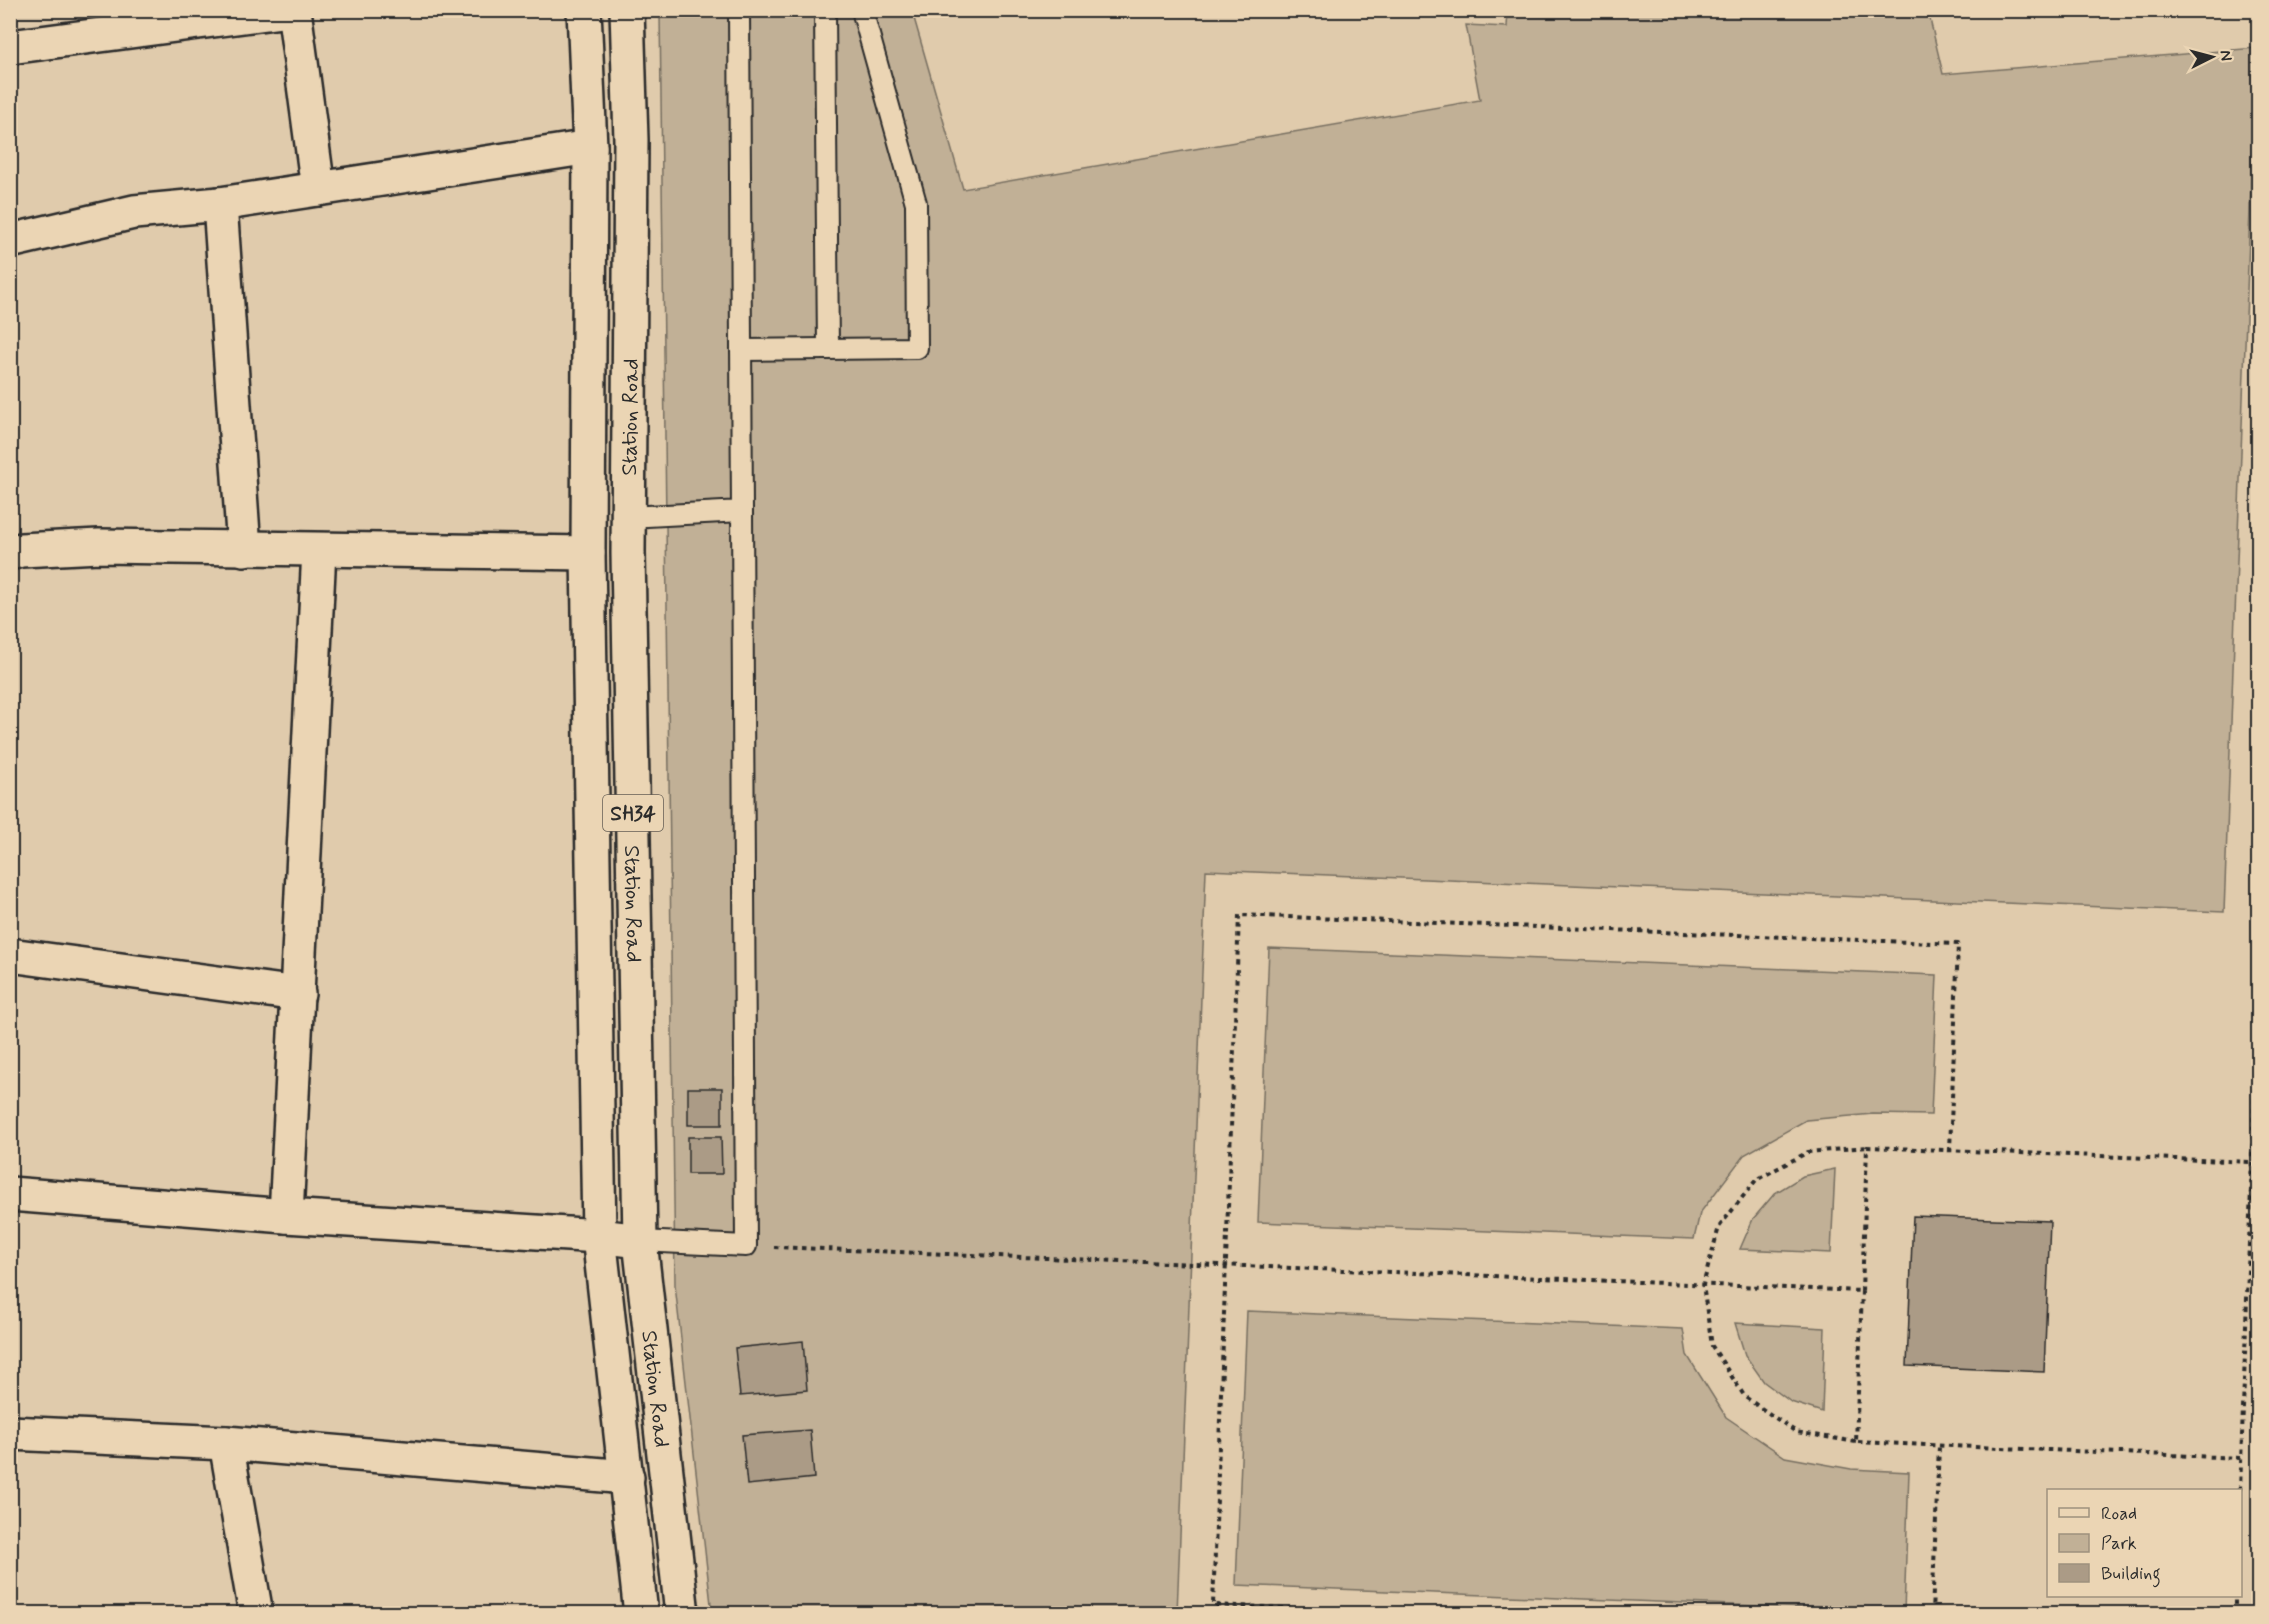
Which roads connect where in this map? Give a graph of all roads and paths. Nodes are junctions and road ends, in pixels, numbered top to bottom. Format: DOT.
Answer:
graph roads {
  1 [pos="291,10"];
  2 [pos="584,10"];
  3 [pos="627,10"];
  4 [pos="739,10"];
  5 [pos="825,10"];
  6 [pos="862,10"];
  7 [pos="10,47"];
  8 [pos="590,147"];
  9 [pos="318,189"];
  10 [pos="220,204"];
  11 [pos="10,241"];
  12 [pos="828,349"];
  13 [pos="741,350"];
  14 [pos="742,511"];
  15 [pos="628,517"];
  16 [pos="244,549"];
  17 [pos="319,550"];
  18 [pos="10,553"];
  19 [pos="588,553"];
  20 [pos="10,956"];
  21 [pos="298,994"];
  22 [pos="2259,997"];
  23 [pos="1867,1147"];
  24 [pos="1950,1150"];
  25 [pos="2252,1162"];
  26 [pos="10,1194"];
  27 [pos="286,1216"];
  28 [pos="599,1236"];
  29 [pos="640,1241"];
  30 [pos="746,1246"];
  31 [pos="1226,1266"];
  32 [pos="1703,1285"];
  33 [pos="1862,1291"];
  34 [pos="10,1433"];
  35 [pos="1856,1442"];
  36 [pos="226,1443"];
  37 [pos="1939,1446"];
  38 [pos="2241,1458"];
  39 [pos="627,1477"];
  40 [pos="2240,1489"];
  41 [pos="2235,1597"];
  42 [pos="256,1614"];
  43 [pos="641,1614"];
  44 [pos="682,1614"];
  45 [pos="1426,1614"];
  46 [pos="1932,1614"];
  47 [pos="2235,1614"];
  1 -- 7 [label="street"];
  1 -- 9 [label="street"];
  2 -- 8 [label="street, Station Road / SH34"];
  3 -- 15 [label="street, Station Road / SH34"];
  4 -- 13 [label="lane"];
  5 -- 12 [label="lane"];
  6 -- 12 [label="lane"];
  8 -- 9 [label="street"];
  8 -- 19 [label="street, Station Road / SH34"];
  9 -- 10 [label="street"];
  10 -- 11 [label="street"];
  10 -- 16 [label="street"];
  12 -- 13 [label="lane"];
  13 -- 14 [label="lane"];
  14 -- 15 [label="lane"];
  14 -- 30 [label="lane"];
  15 -- 29 [label="street, Station Road / SH34"];
  16 -- 17 [label="street"];
  16 -- 18 [label="street"];
  17 -- 19 [label="street"];
  17 -- 21 [label="street"];
  19 -- 28 [label="street, Station Road / SH34"];
  20 -- 21 [label="street"];
  21 -- 27 [label="street"];
  22 -- 25 [label="path"];
  23 -- 24 [label="path"];
  23 -- 32 [label="path"];
  23 -- 33 [label="path"];
  24 -- 25 [label="path"];
  24 -- 31 [label="path"];
  25 -- 38 [label="path"];
  26 -- 27 [label="street"];
  27 -- 28 [label="street"];
  28 -- 29 [label="street"];
  28 -- 39 [label="street, Station Road / SH34"];
  29 -- 30 [label="lane"];
  29 -- 44 [label="street, Station Road / SH34"];
  30 -- 31 [label="path"];
  31 -- 32 [label="path"];
  31 -- 45 [label="path"];
  32 -- 33 [label="path"];
  32 -- 35 [label="path"];
  33 -- 35 [label="path"];
  34 -- 36 [label="street"];
  35 -- 37 [label="path"];
  36 -- 39 [label="street"];
  36 -- 42 [label="street"];
  37 -- 38 [label="path"];
  37 -- 46 [label="path"];
  38 -- 40 [label="path"];
  39 -- 43 [label="street, Station Road / SH34"];
  41 -- 47 [label="path"];
}
